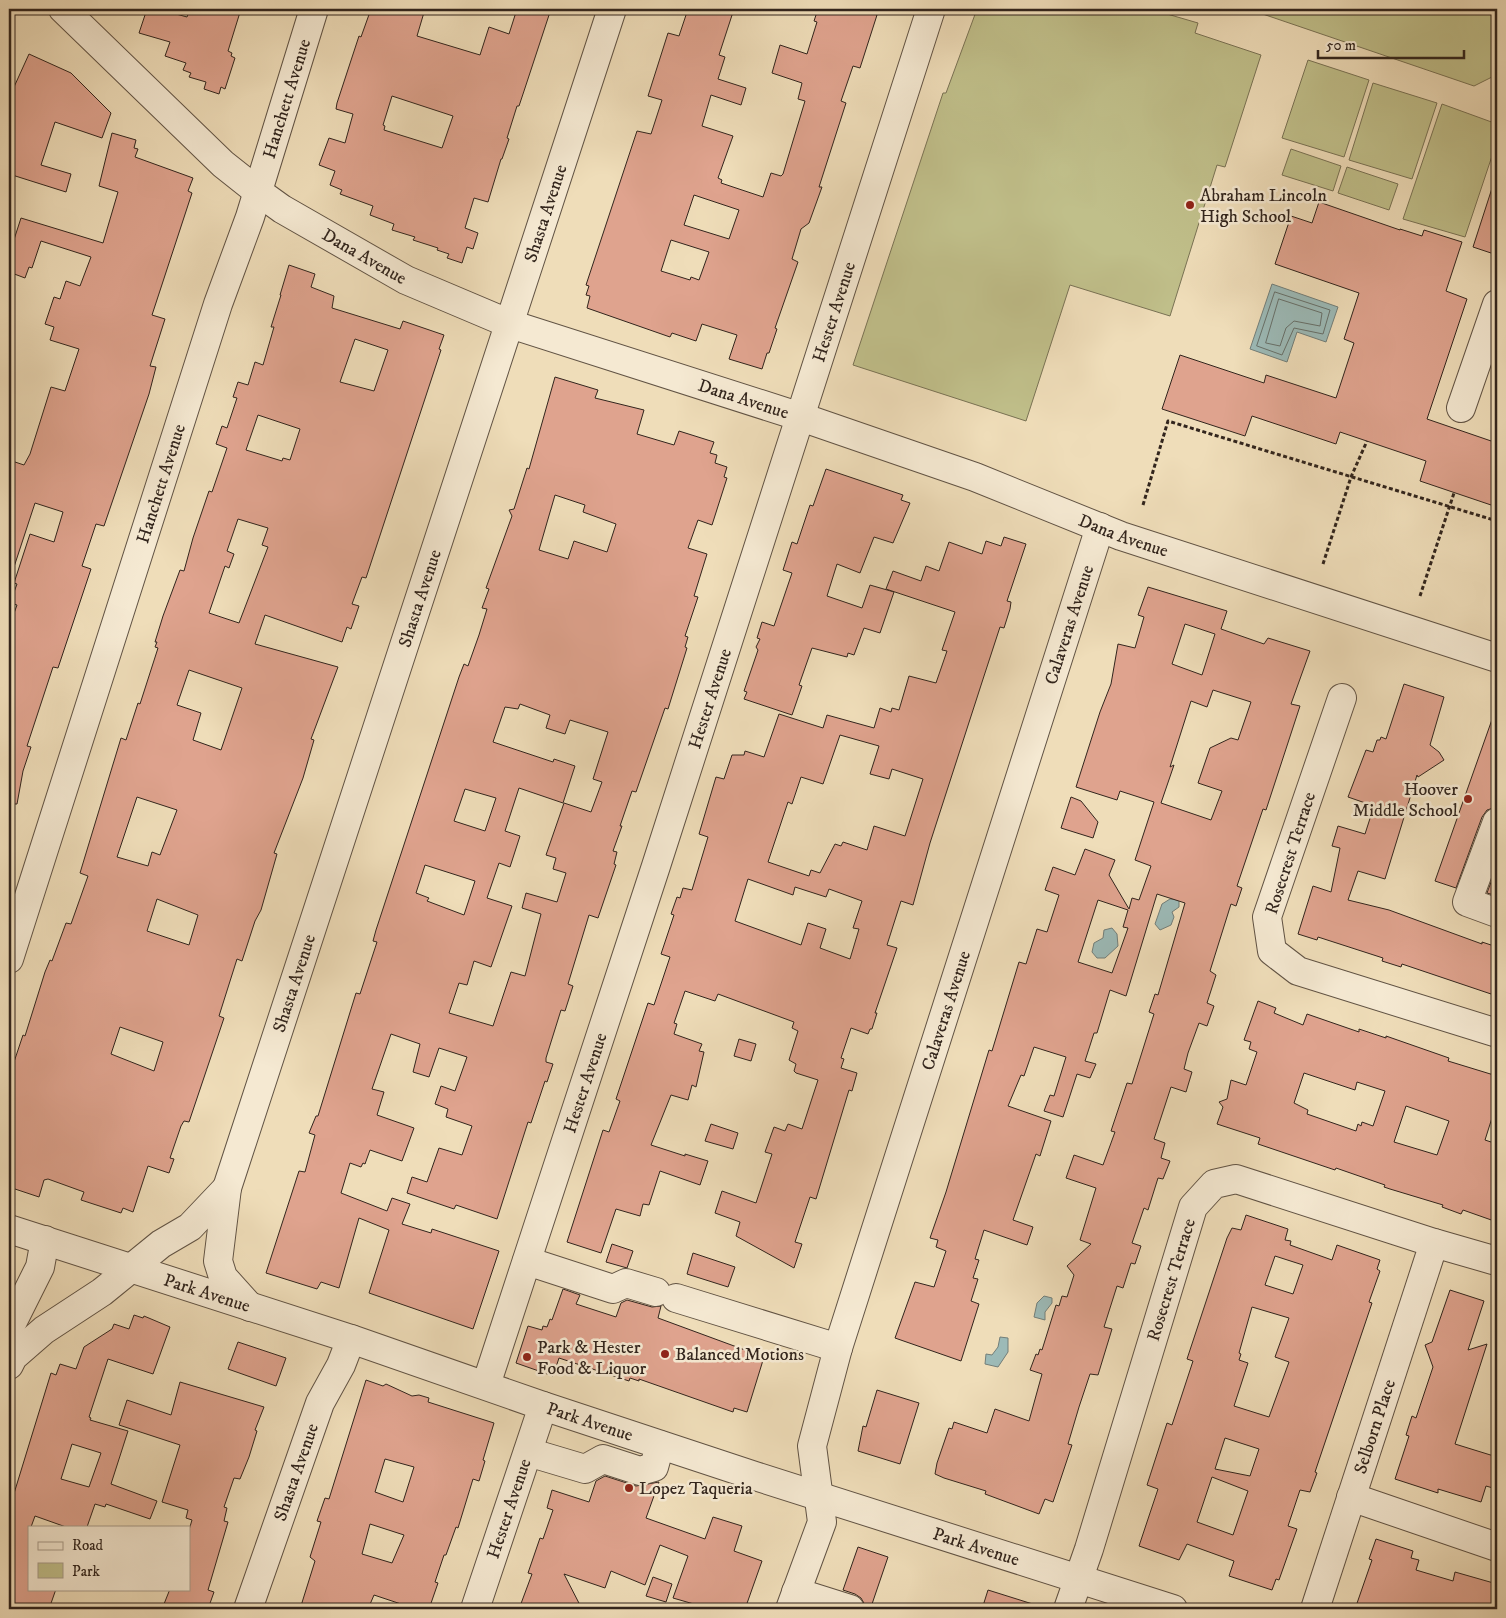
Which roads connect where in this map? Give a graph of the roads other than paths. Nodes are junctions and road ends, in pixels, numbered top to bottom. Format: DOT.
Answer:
graph roads {
  1 [pos="62,9"];
  2 [pos="314,9"];
  3 [pos="612,9"];
  4 [pos="931,9"];
  5 [pos="257,191"];
  6 [pos="1497,304"];
  7 [pos="510,324"];
  8 [pos="1461,408"];
  9 [pos="800,417"];
  10 [pos="1100,527"];
  11 [pos="1497,658"];
  12 [pos="1342,698"];
  13 [pos="1497,822"];
  14 [pos="1497,913"];
  15 [pos="9,959"];
  16 [pos="1497,1034"];
  17 [pos="227,1188"];
  18 [pos="9,1229"];
  19 [pos="45,1240"];
  20 [pos="1434,1243"];
  21 [pos="1497,1258"];
  22 [pos="527,1261"];
  23 [pos="133,1269"];
  24 [pos="250,1307"];
  25 [pos="9,1338"];
  26 [pos="351,1339"];
  27 [pos="838,1348"];
  28 [pos="9,1365"];
  29 [pos="486,1385"];
  30 [pos="543,1406"];
  31 [pos="660,1445"];
  32 [pos="528,1452"];
  33 [pos="817,1496"];
  34 [pos="1352,1498"];
  35 [pos="1497,1548"];
  36 [pos="1078,1580"];
  37 [pos="793,1600"];
  38 [pos="248,1609"];
  39 [pos="475,1609"];
  40 [pos="850,1609"];
  41 [pos="1068,1609"];
  42 [pos="1173,1609"];
  43 [pos="1315,1609"];
  1 -- 5 [label="street, Dana Avenue"];
  2 -- 5 [label="street, Hanchett Avenue"];
  3 -- 7 [label="street, Shasta Avenue"];
  4 -- 9 [label="street, Hester Avenue"];
  5 -- 7 [label="street, Dana Avenue"];
  5 -- 15 [label="street, Hanchett Avenue"];
  6 -- 8 [label="street"];
  7 -- 9 [label="street, Dana Avenue"];
  7 -- 17 [label="street, Shasta Avenue"];
  9 -- 10 [label="street, Dana Avenue"];
  9 -- 22 [label="street, Hester Avenue"];
  10 -- 11 [label="street, Dana Avenue"];
  10 -- 27 [label="street, Calaveras Avenue"];
  12 -- 16 [label="street, Rosecrest Terrace"];
  13 -- 14 [label="street"];
  17 -- 23 [label="street, Shasta Avenue"];
  17 -- 24 [label="street, Shasta Avenue"];
  18 -- 19 [label="street, Park Avenue"];
  19 -- 23 [label="street, Park Avenue"];
  19 -- 25 [label="street"];
  20 -- 21 [label="street, Rosecrest Terrace"];
  20 -- 34 [label="street, Selborn Place"];
  20 -- 36 [label="street, Rosecrest Terrace"];
  22 -- 27 [label="street"];
  22 -- 29 [label="street, Hester Avenue"];
  23 -- 24 [label="street, Park Avenue"];
  23 -- 28 [label="street"];
  24 -- 26 [label="street, Park Avenue"];
  26 -- 29 [label="street, Park Avenue"];
  26 -- 38 [label="street, Shasta Avenue"];
  27 -- 33 [label="street, Calaveras Avenue"];
  29 -- 30 [label="street, Park Avenue"];
  30 -- 31 [label="street, Park Avenue"];
  30 -- 32 [label="street, Hester Avenue"];
  31 -- 32 [label="street"];
  31 -- 33 [label="street, Park Avenue"];
  32 -- 39 [label="street, Hester Avenue"];
  33 -- 36 [label="street, Park Avenue"];
  33 -- 37 [label="street, Calaveras Avenue"];
  34 -- 35 [label="street"];
  34 -- 43 [label="street, Selborn Place"];
  36 -- 41 [label="street, Rosecrest Terrace"];
  36 -- 42 [label="street, Park Avenue"];
  37 -- 40 [label="street"];
}
